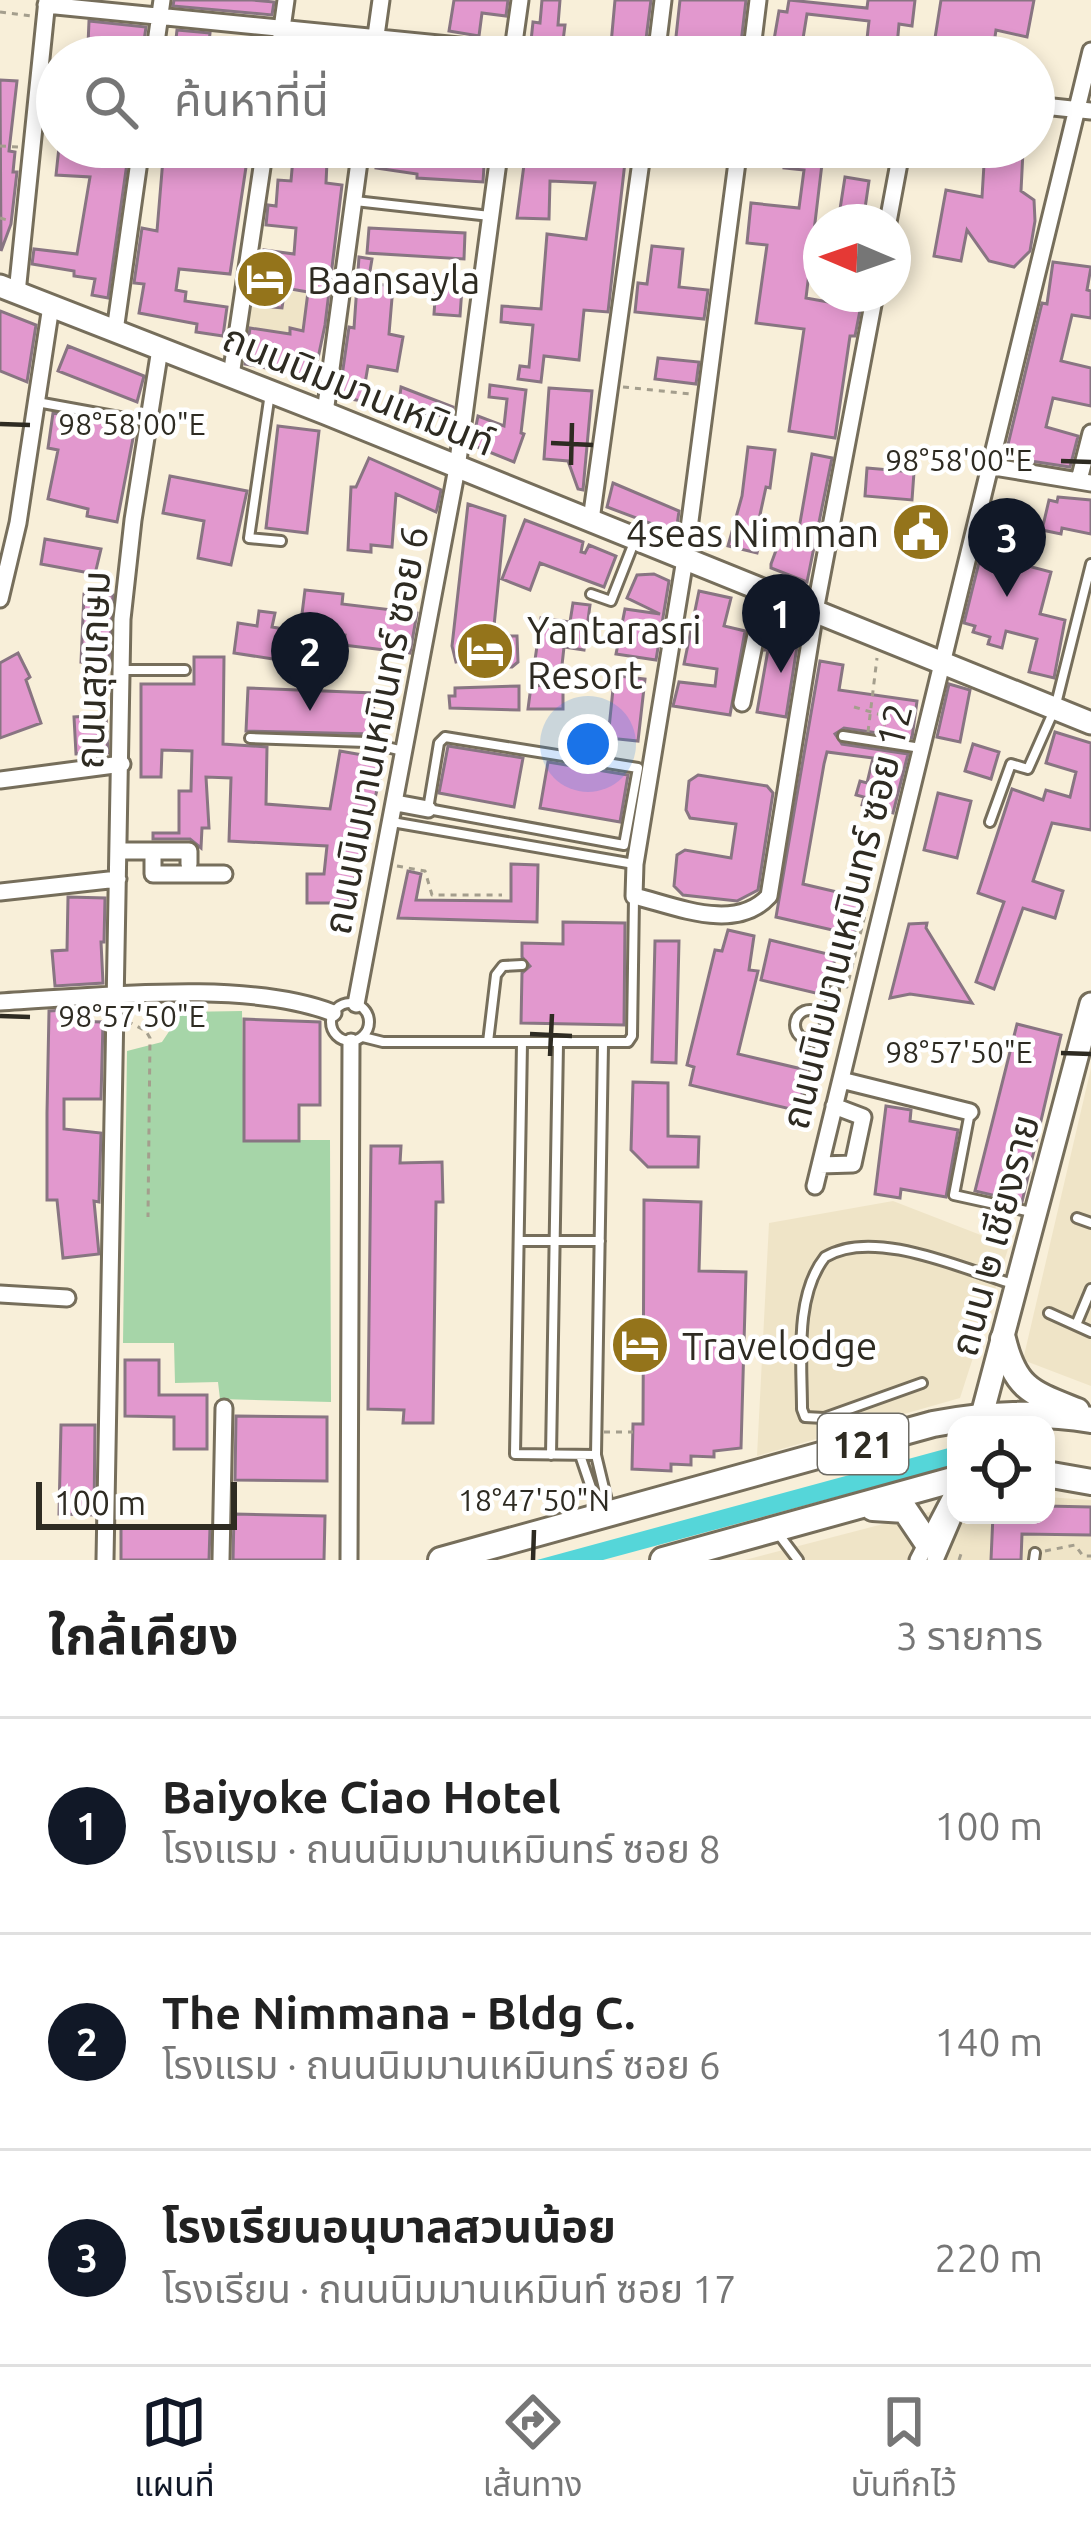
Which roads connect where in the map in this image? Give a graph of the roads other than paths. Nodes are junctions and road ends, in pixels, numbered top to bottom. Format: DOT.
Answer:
graph roads {
  1 [pos="286,0"];
  2 [pos="381,0"];
  3 [pos="520,0"];
  4 [pos="663,0"];
  5 [pos="758,0"];
  6 [pos="46,8"];
  7 [pos="161,8"];
  8 [pos="282,29"];
  9 [pos="281,36"];
  10 [pos="355,36"];
  11 [pos="376,36"];
  12 [pos="515,36"];
  13 [pos="659,36"];
  14 [pos="754,36"];
  15 [pos="1091,51"];
  16 [pos="36,108"];
  17 [pos="1084,110"];
  18 [pos="138,168"];
  19 [pos="262,168"];
  20 [pos="358,168"];
  21 [pos="497,168"];
  22 [pos="640,168"];
  23 [pos="736,168"];
  24 [pos="898,168"];
  25 [pos="353,201"];
  26 [pos="891,204"];
  27 [pos="491,216"];
  28 [pos="9,290"];
  29 [pos="51,306"];
  30 [pos="872,312"];
  31 [pos="115,331"];
  32 [pos="160,349"];
  33 [pos="231,376"];
  34 [pos="270,392"];
  35 [pos="36,402"];
  36 [pos="325,413"];
  37 [pos="148,422"];
  38 [pos="1091,433"];
  39 [pos="988,466"];
  40 [pos="458,468"];
  41 [pos="1085,482"];
  42 [pos="590,520"];
  43 [pos="636,538"];
  44 [pos="280,542"];
  45 [pos="686,559"];
  46 [pos="1091,564"];
  47 [pos="765,591"];
  48 [pos="591,594"];
  49 [pos="0,599"];
  50 [pos="815,611"];
  51 [pos="941,662"];
  52 [pos="122,670"];
  53 [pos="185,670"];
  54 [pos="742,703"];
  55 [pos="1055,708"];
  56 [pos="1091,723"];
  57 [pos="843,736"];
  58 [pos="250,738"];
  59 [pos="915,747"];
  60 [pos="406,752"];
  61 [pos="122,764"];
  62 [pos="645,769"];
  63 [pos="0,780"];
  64 [pos="396,803"];
  65 [pos="428,809"];
  66 [pos="392,822"];
  67 [pos="990,822"];
  68 [pos="153,850"];
  69 [pos="119,851"];
  70 [pos="190,864"];
  71 [pos="635,864"];
  72 [pos="224,874"];
  73 [pos="118,879"];
  74 [pos="0,892"];
  75 [pos="634,896"];
  76 [pos="522,965"];
  77 [pos="832,986"];
  78 [pos="115,996"];
  79 [pos="0,1002"];
  80 [pos="356,1004"];
  81 [pos="1091,1004"];
  82 [pos="830,1009"];
  83 [pos="333,1013"];
  84 [pos="856,1016"];
  85 [pos="357,1039"];
  86 [pos="488,1042"];
  87 [pos="522,1043"];
  88 [pos="558,1043"];
  89 [pos="603,1045"];
  90 [pos="1084,1063"];
  91 [pos="841,1080"];
  92 [pos="810,1094"];
  93 [pos="834,1106"];
  94 [pos="970,1112"];
  95 [pos="820,1165"];
  96 [pos="815,1186"];
  97 [pos="1038,1213"];
  98 [pos="1077,1218"];
  99 [pos="1091,1223"];
  100 [pos="519,1241"];
  101 [pos="555,1241"];
  102 [pos="600,1241"];
  103 [pos="1018,1286"];
  104 [pos="1091,1289"];
  105 [pos="0,1294"];
  106 [pos="67,1298"];
  107 [pos="1048,1313"];
  108 [pos="1076,1325"];
  109 [pos="1091,1332"];
  110 [pos="1004,1339"];
  111 [pos="922,1383"];
  112 [pos="224,1408"];
  113 [pos="982,1416"];
  114 [pos="1055,1417"];
  115 [pos="1091,1419"];
  116 [pos="947,1423"];
  117 [pos="551,1454"];
  118 [pos="580,1455"];
  119 [pos="596,1455"];
  120 [pos="1055,1476"];
  121 [pos="1091,1483"];
  122 [pos="947,1485"];
  123 [pos="947,1504"];
  124 [pos="853,1509"];
  125 [pos="606,1517"];
  126 [pos="947,1524"];
  127 [pos="776,1530"];
  128 [pos="926,1554"];
  129 [pos="672,1559"];
  130 [pos="105,1560"];
  131 [pos="221,1560"];
  132 [pos="349,1560"];
  133 [pos="441,1560"];
  134 [pos="798,1560"];
  1 -- 8 [label="street"];
  2 -- 11 [label="street"];
  3 -- 12 [label="street"];
  4 -- 13 [label="street"];
  5 -- 14 [label="street"];
  6 -- 7 [label="street"];
  7 -- 8 [label="street"];
  8 -- 9 [label="street"];
  8 -- 10 [label="street"];
  15 -- 17 [label="street, ถนนนิมมานเหมินทร์ ซอย 12"];
  16 -- 28 [label="street"];
  17 -- 39 [label="street, ถนนนิมมานเหมินทร์ ซอย 12"];
  18 -- 31 [label="street"];
  19 -- 33 [label="street"];
  20 -- 25 [label="street"];
  21 -- 27 [label="street, ถนนนิมมานเหมินทร์ ซอย 6"];
  22 -- 42 [label="street"];
  23 -- 45 [label="street"];
  24 -- 26 [label="street"];
  25 -- 27 [label="lane"];
  25 -- 36 [label="street"];
  27 -- 40 [label="street, ถนนนิมมานเหมินทร์ ซอย 6"];
  28 -- 29 [label="main road, ถนนนิมมานเหมินท์"];
  29 -- 31 [label="main road, ถนนนิมมานเหมินท์"];
  29 -- 35 [label="street"];
  30 -- 50 [label="street"];
  31 -- 32 [label="main road, ถนนนิมมานเหมินท์"];
  32 -- 33 [label="main road, ถนนนิมมานเหมินท์"];
  32 -- 37 [label="street, ถนนสุขเกษม"];
  33 -- 34 [label="main road, ถนนนิมมานเหมินท์"];
  34 -- 36 [label="main road, ถนนนิมมานเหมินท์"];
  34 -- 44 [label="lane"];
  35 -- 37 [label="lane"];
  35 -- 49 [label="street"];
  36 -- 40 [label="main road, ถนนนิมมานเหมินท์"];
  37 -- 52 [label="street, ถนนสุขเกษม"];
  38 -- 41 [label="street"];
  39 -- 41 [label="street"];
  39 -- 51 [label="street, ถนนนิมมานเหมินทร์ ซอย 12"];
  40 -- 42 [label="main road, ถนนนิมมานเหมินท์"];
  40 -- 60 [label="street, ถนนนิมมานเหมินทร์ ซอย 6"];
  42 -- 43 [label="main road, ถนนนิมมานเหมินท์"];
  43 -- 45 [label="main road, ถนนนิมมานเหมินท์"];
  43 -- 48 [label="lane"];
  45 -- 47 [label="main road, ถนนนิมมานเหมินท์"];
  45 -- 62 [label="street"];
  46 -- 55 [label="lane"];
  47 -- 50 [label="main road, ถนนนิมมานเหมินท์"];
  47 -- 54 [label="street"];
  50 -- 51 [label="main road, ถนนนิมมานเหมินท์"];
  50 -- 75 [label="street"];
  51 -- 55 [label="main road, ถนนนิมมานเหมินท์"];
  51 -- 59 [label="street, ถนนนิมมานเหมินทร์ ซอย 12"];
  52 -- 53 [label="lane"];
  52 -- 61 [label="street, ถนนสุขเกษม"];
  55 -- 56 [label="main road, ถนนนิมมานเหมินท์"];
  55 -- 67 [label="lane"];
  57 -- 59 [label="lane"];
  58 -- 60 [label="lane"];
  59 -- 84 [label="street, ถนนนิมมานเหมินทร์ ซอย 12"];
  60 -- 64 [label="street, ถนนนิมมานเหมินทร์ ซอย 6"];
  61 -- 63 [label="street"];
  61 -- 69 [label="street, ถนนสุขเกษม"];
  62 -- 65 [label="lane"];
  62 -- 65 [label="lane"];
  62 -- 71 [label="street"];
  64 -- 65 [label="street"];
  64 -- 66 [label="street, ถนนนิมมานเหมินทร์ ซอย 6"];
  66 -- 71 [label="lane"];
  66 -- 80 [label="street, ถนนนิมมานเหมินทร์ ซอย 6"];
  68 -- 69 [label="street"];
  68 -- 70 [label="street"];
  68 -- 72 [label="street"];
  69 -- 73 [label="street, ถนนสุขเกษม"];
  71 -- 75 [label="street"];
  73 -- 74 [label="street"];
  73 -- 78 [label="street, ถนนสุขเกษม"];
  75 -- 89 [label="lane"];
  76 -- 86 [label="lane"];
  77 -- 82 [label="lane"];
  78 -- 79 [label="street"];
  78 -- 83 [label="street"];
  78 -- 130 [label="street, ถนนสุขเกษม"];
  80 -- 83 [label="lane"];
  80 -- 85 [label="lane"];
  81 -- 90 [label="main road, ถนน ๒ เชียงราย"];
  82 -- 84 [label="lane"];
  82 -- 92 [label="lane"];
  83 -- 85 [label="lane"];
  84 -- 91 [label="street, ถนนนิมมานเหมินทร์ ซอย 12"];
  85 -- 86 [label="lane"];
  85 -- 132 [label="street"];
  86 -- 87 [label="lane"];
  87 -- 88 [label="lane"];
  87 -- 100 [label="lane"];
  88 -- 89 [label="lane"];
  88 -- 101 [label="lane"];
  89 -- 102 [label="lane"];
  90 -- 97 [label="main road, ถนน ๒ เชียงราย"];
  91 -- 93 [label="street, ถนนนิมมานเหมินทร์ ซอย 12"];
  91 -- 94 [label="street"];
  93 -- 95 [label="street, ถนนนิมมานเหมินทร์ ซอย 12"];
  93 -- 95 [label="street"];
  94 -- 97 [label="lane"];
  95 -- 96 [label="street, ถนนนิมมานเหมินทร์ ซอย 12"];
  97 -- 103 [label="main road, ถนน ๒ เชียงราย"];
  98 -- 99 [label="lane"];
  100 -- 101 [label="lane"];
  100 -- 117 [label="lane"];
  101 -- 102 [label="lane"];
  101 -- 117 [label="lane"];
  102 -- 119 [label="lane"];
  103 -- 110 [label="main road, ถนน ๒ เชียงราย"];
  103 -- 111 [label="lane"];
  104 -- 108 [label="lane"];
  105 -- 106 [label="street"];
  107 -- 108 [label="lane"];
  108 -- 109 [label="lane"];
  110 -- 113 [label="main road, ถนน ๒ เชียงราย"];
  110 -- 115 [label="main road"];
  112 -- 131 [label="street"];
  114 -- 115 [label="main road, 121"];
  116 -- 125 [label="main road, 121"];
  117 -- 118 [label="lane"];
  118 -- 119 [label="lane"];
  118 -- 125 [label="lane"];
  119 -- 125 [label="lane"];
  120 -- 121 [label="main road"];
  122 -- 124 [label="main road, 121"];
  123 -- 128 [label="street"];
  124 -- 127 [label="main road, 121"];
  124 -- 128 [label="main road"];
  125 -- 133 [label="main road, 121"];
  126 -- 128 [label="street"];
  127 -- 129 [label="main road, 121"];
  127 -- 134 [label="lane"];
}
